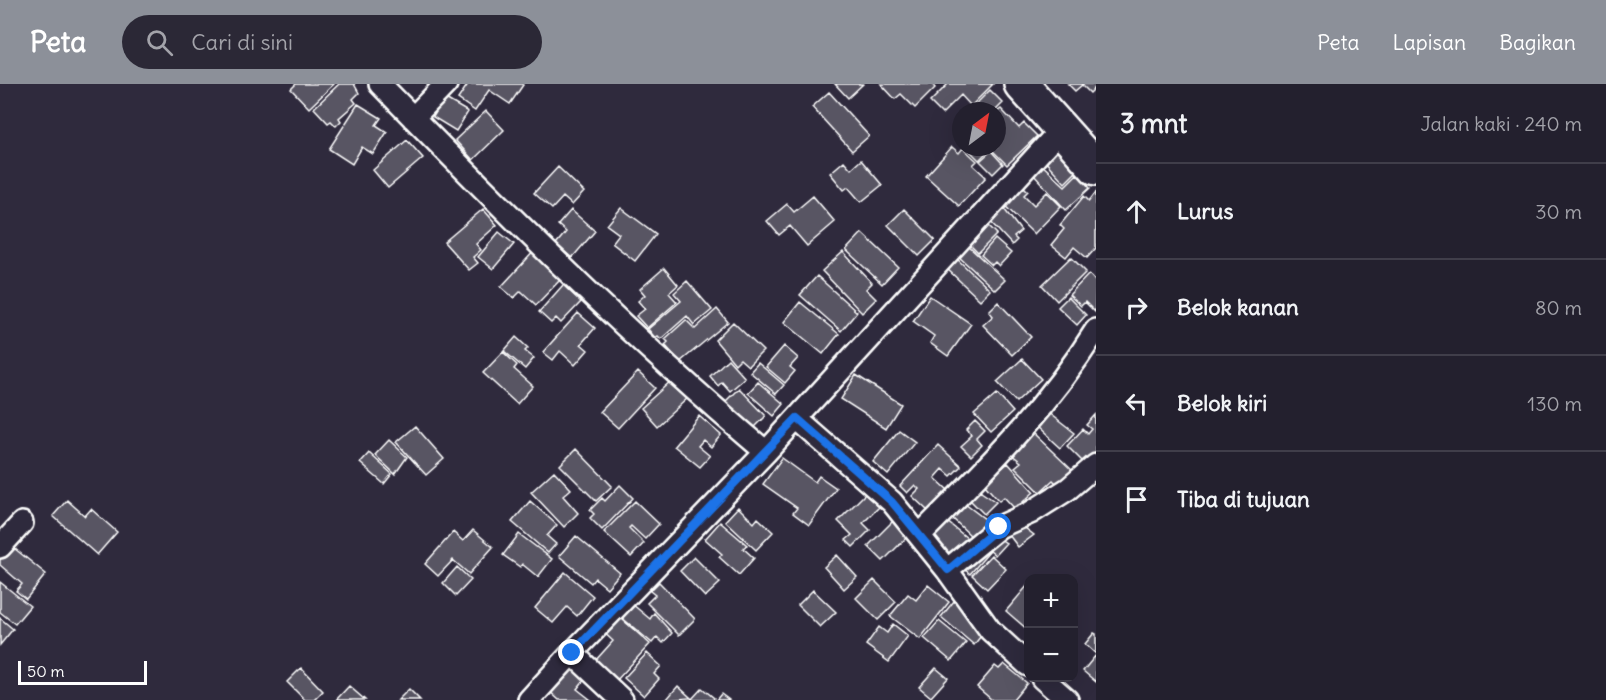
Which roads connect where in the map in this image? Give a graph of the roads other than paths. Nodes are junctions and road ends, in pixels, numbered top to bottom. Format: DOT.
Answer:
graph roads {
  1 [pos="380,84"];
  2 [pos="447,84"];
  3 [pos="1021,84"];
  4 [pos="413,118"];
  5 [pos="1062,128"];
  6 [pos="1096,168"];
  7 [pos="1096,330"];
  8 [pos="797,418"];
  9 [pos="766,452"];
  10 [pos="1096,465"];
  11 [pos="21,523"];
  12 [pos="920,535"];
  13 [pos="0,547"];
  14 [pos="948,570"];
  15 [pos="572,653"];
  16 [pos="1024,661"];
  17 [pos="1046,682"];
  18 [pos="529,700"];
  19 [pos="622,700"];
  20 [pos="1066,700"];
  1 -- 4 [label="street"];
  2 -- 4 [label="street"];
  3 -- 5 [label="highway"];
  4 -- 9 [label="street"];
  5 -- 6 [label="highway"];
  5 -- 8 [label="street"];
  7 -- 12 [label="street"];
  8 -- 9 [label="street"];
  8 -- 12 [label="street"];
  9 -- 15 [label="street"];
  10 -- 14 [label="street"];
  11 -- 13 [label="street"];
  12 -- 14 [label="street"];
  14 -- 16 [label="street"];
  15 -- 18 [label="street"];
  15 -- 19 [label="street"];
  17 -- 20 [label="street"];
}
